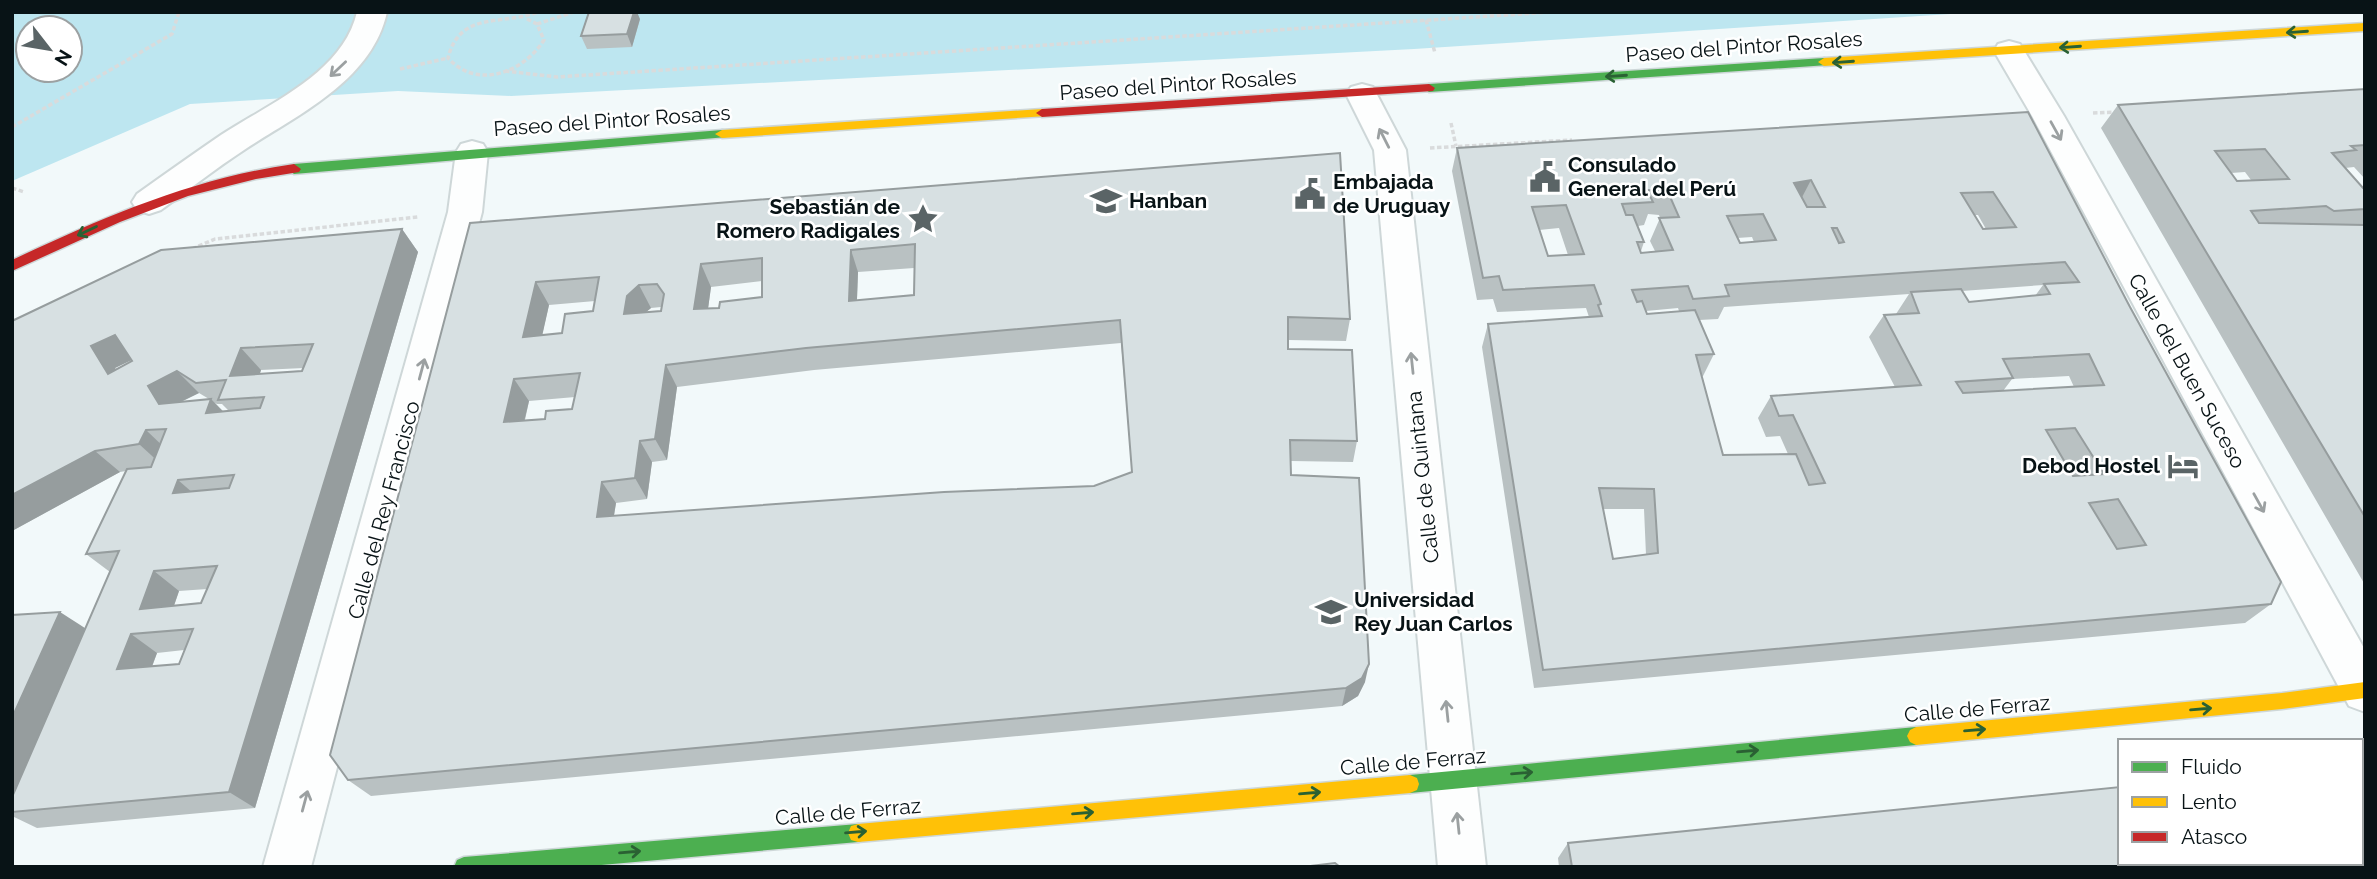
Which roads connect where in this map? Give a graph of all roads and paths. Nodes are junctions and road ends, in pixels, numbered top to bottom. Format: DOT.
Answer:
graph roads {
  1 [pos="179,12"];
  2 [pos="372,12"];
  3 [pos="538,12"];
  4 [pos="574,12"];
  5 [pos="1552,12"];
  6 [pos="515,15"];
  7 [pos="527,19"];
  8 [pos="537,24"];
  9 [pos="2365,27"];
  10 [pos="2009,51"];
  11 [pos="448,58"];
  12 [pos="400,69"];
  13 [pos="505,71"];
  14 [pos="1362,94"];
  15 [pos="2124,111"];
  16 [pos="2089,113"];
  17 [pos="12,127"];
  18 [pos="1579,140"];
  19 [pos="1390,150"];
  20 [pos="472,152"];
  21 [pos="12,188"];
  22 [pos="24,191"];
  23 [pos="149,202"];
  24 [pos="465,212"];
  25 [pos="190,250"];
  26 [pos="12,266"];
  27 [pos="2364,691"];
  28 [pos="1454,779"];
  29 [pos="287,867"];
  30 [pos="464,867"];
  31 [pos="1462,867"];
  1 -- 17 [label="path"];
  2 -- 23 [label="street, one-way"];
  3 -- 7 [label="path"];
  4 -- 8 [label="path"];
  5 -- 13 [label="path"];
  6 -- 7 [label="path"];
  6 -- 11 [label="path"];
  7 -- 8 [label="path"];
  8 -- 13 [label="path"];
  9 -- 10 [label="main road, Paseo del Pintor Rosales, one-way"];
  10 -- 14 [label="main road, Paseo del Pintor Rosales, one-way"];
  10 -- 27 [label="street, Calle del Buen Suceso, one-way"];
  11 -- 12 [label="path"];
  11 -- 13 [label="path"];
  19 -- 14 [label="street, Calle de Quintana, one-way"];
  14 -- 20 [label="main road, Paseo del Pintor Rosales"];
  15 -- 16 [label="path"];
  18 -- 19 [label="path"];
  28 -- 19 [label="street, Calle de Quintana, one-way"];
  20 -- 23 [label="main road, Paseo del Pintor Rosales"];
  20 -- 24 [label="street, Calle del Rey Francisco"];
  21 -- 22 [label="path"];
  23 -- 26 [label="main road, Paseo del Pintor Rosales, one-way"];
  24 -- 25 [label="path"];
  29 -- 24 [label="street, Calle del Rey Francisco, one-way"];
  28 -- 27 [label="main road, Calle de Ferraz, one-way"];
  30 -- 28 [label="main road, Calle de Ferraz, one-way"];
  31 -- 28 [label="street, Calle de Quintana, one-way"];
}
